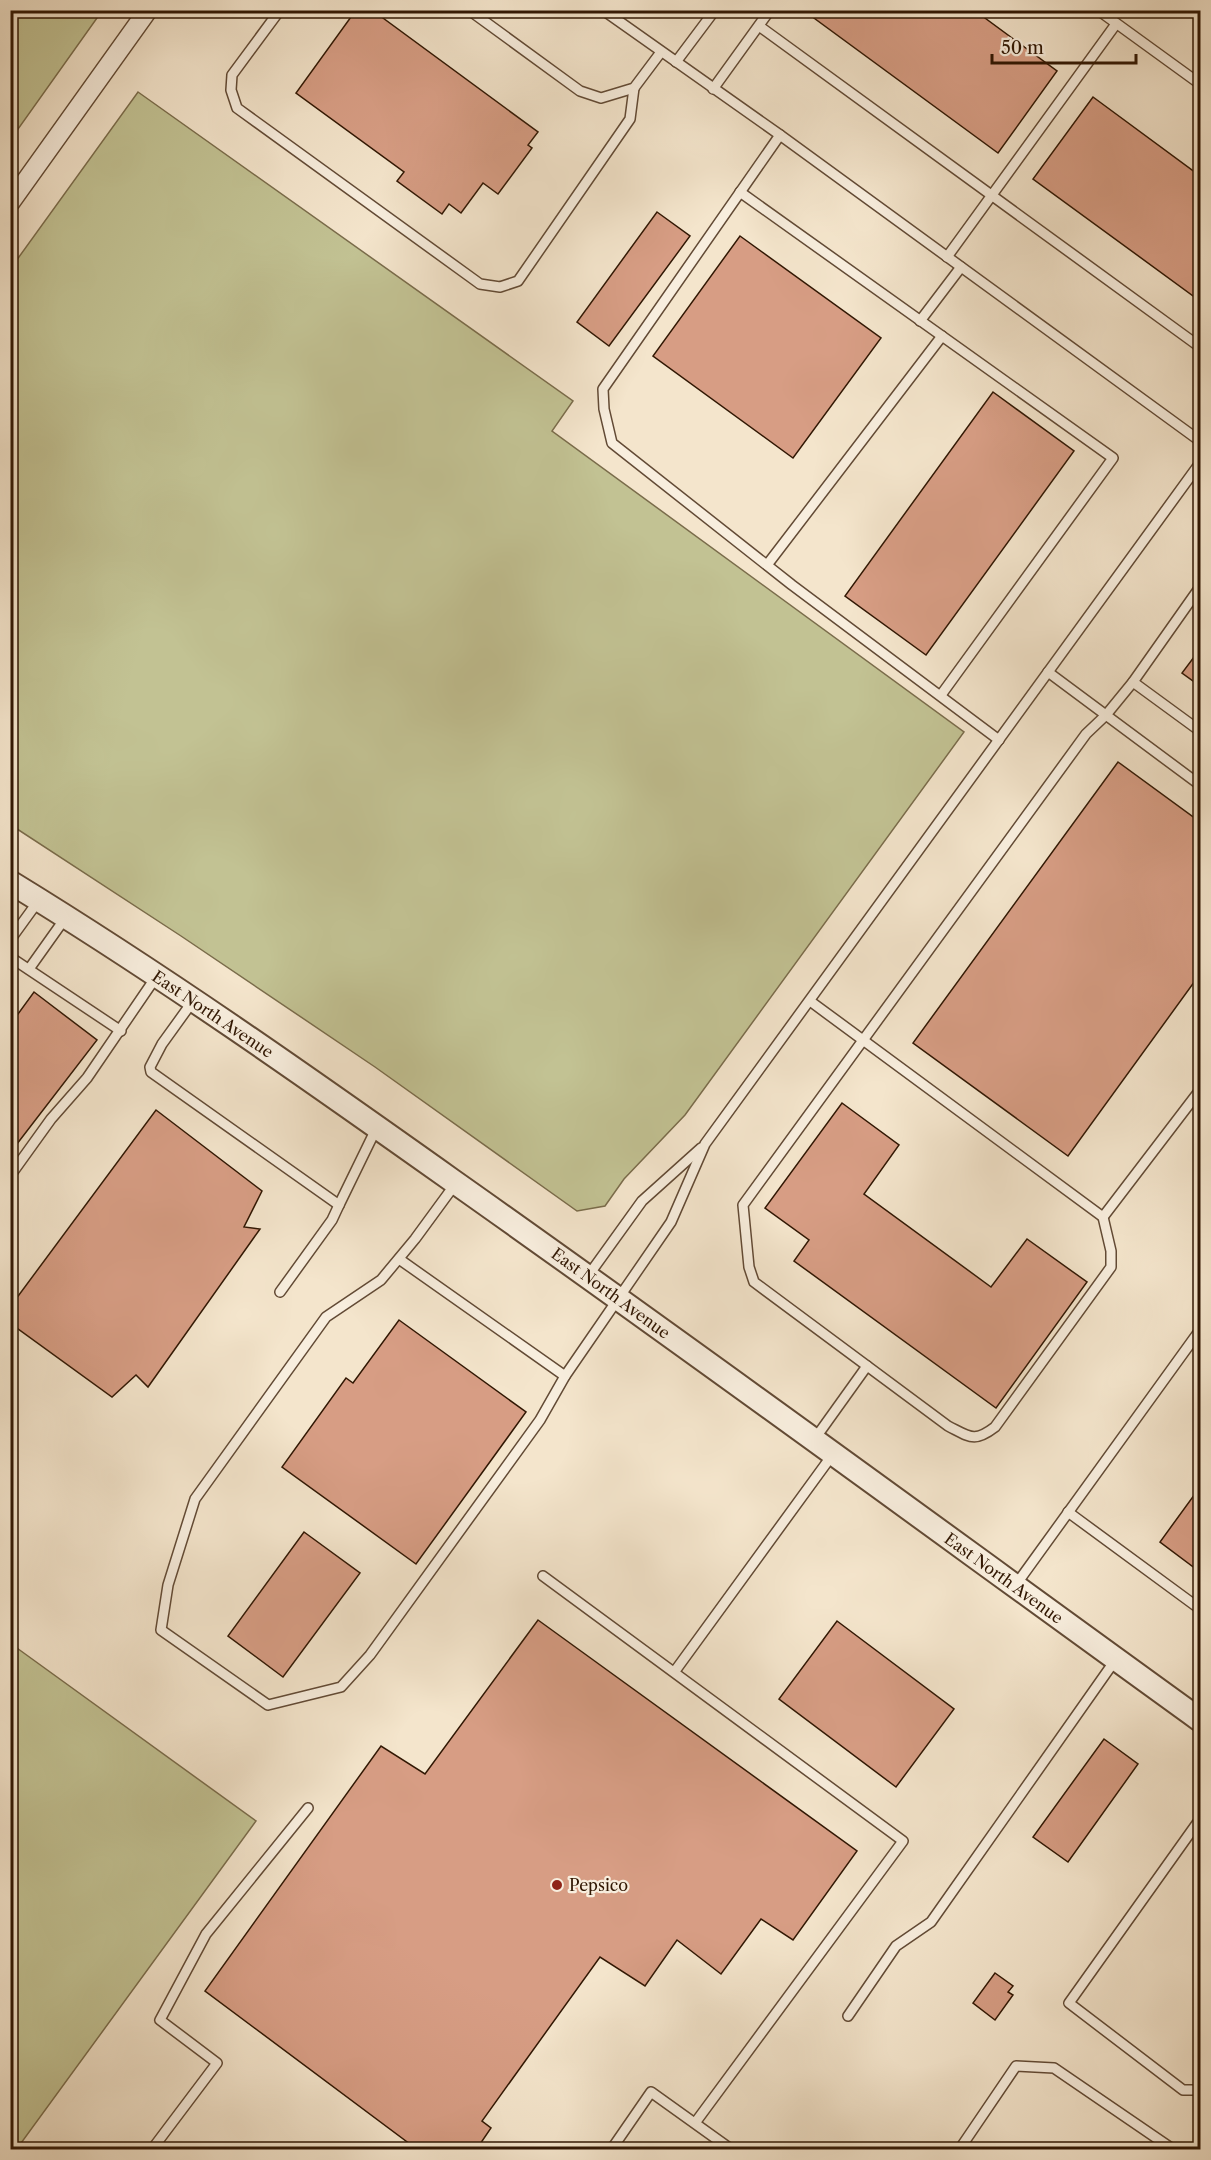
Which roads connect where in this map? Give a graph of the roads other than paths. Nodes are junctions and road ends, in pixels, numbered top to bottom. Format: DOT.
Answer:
graph roads {
  1 [pos="148,10"];
  2 [pos="280,10"];
  3 [pos="469,10"];
  4 [pos="603,10"];
  5 [pos="715,10"];
  6 [pos="770,10"];
  7 [pos="1098,10"];
  8 [pos="1116,24"];
  9 [pos="759,26"];
  10 [pos="661,52"];
  11 [pos="676,62"];
  12 [pos="1200,84"];
  13 [pos="634,88"];
  14 [pos="713,89"];
  15 [pos="780,135"];
  16 [pos="740,192"];
  17 [pos="991,196"];
  18 [pos="10,203"];
  19 [pos="947,257"];
  20 [pos="961,267"];
  21 [pos="920,321"];
  22 [pos="942,336"];
  23 [pos="1200,347"];
  24 [pos="1200,441"];
  25 [pos="1200,463"];
  26 [pos="767,566"];
  27 [pos="1200,587"];
  28 [pos="1048,672"];
  29 [pos="1133,682"];
  30 [pos="941,695"];
  31 [pos="1106,715"];
  32 [pos="1200,731"];
  33 [pos="999,740"];
  34 [pos="1200,785"];
  35 [pos="10,882"];
  36 [pos="39,900"];
  37 [pos="66,917"];
  38 [pos="10,940"];
  39 [pos="10,957"];
  40 [pos="29,969"];
  41 [pos="156,977"];
  42 [pos="193,1001"];
  43 [pos="810,1001"];
  44 [pos="121,1030"];
  45 [pos="863,1040"];
  46 [pos="1200,1090"];
  47 [pos="377,1127"];
  48 [pos="705,1144"];
  49 [pos="10,1176"];
  50 [pos="456,1183"];
  51 [pos="339,1205"];
  52 [pos="1103,1217"];
  53 [pos="399,1259"];
  54 [pos="588,1275"];
  55 [pos="280,1292"];
  56 [pos="619,1298"];
  57 [pos="1200,1330"];
  58 [pos="867,1366"];
  59 [pos="565,1376"];
  60 [pos="814,1440"];
  61 [pos="833,1454"];
  62 [pos="1068,1512"];
  63 [pos="543,1576"];
  64 [pos="1014,1586"];
  65 [pos="1200,1609"];
  66 [pos="1116,1659"];
  67 [pos="675,1671"];
  68 [pos="1200,1720"];
  69 [pos="308,1808"];
  70 [pos="1200,1819"];
  71 [pos="848,2016"];
  72 [pos="1200,2090"];
  73 [pos="695,2123"];
  74 [pos="153,2149"];
  75 [pos="611,2150"];
  76 [pos="732,2150"];
  77 [pos="960,2150"];
  78 [pos="1174,2150"];
  1 -- 18 [label="street"];
  2 -- 13 [label="lane"];
  3 -- 13 [label="lane"];
  4 -- 10 [label="lane"];
  5 -- 11 [label="lane"];
  6 -- 9 [label="lane"];
  7 -- 8 [label="lane"];
  8 -- 12 [label="lane"];
  8 -- 17 [label="lane"];
  9 -- 14 [label="lane"];
  9 -- 17 [label="lane"];
  10 -- 11 [label="lane"];
  10 -- 13 [label="lane"];
  11 -- 14 [label="lane"];
  14 -- 15 [label="lane"];
  15 -- 16 [label="lane"];
  15 -- 19 [label="lane"];
  16 -- 21 [label="lane"];
  16 -- 26 [label="lane"];
  17 -- 19 [label="lane"];
  17 -- 23 [label="lane"];
  19 -- 20 [label="lane"];
  20 -- 21 [label="lane"];
  20 -- 24 [label="lane"];
  21 -- 22 [label="lane"];
  22 -- 26 [label="lane"];
  22 -- 30 [label="lane"];
  25 -- 28 [label="lane"];
  26 -- 30 [label="lane"];
  27 -- 29 [label="lane"];
  28 -- 31 [label="lane"];
  28 -- 33 [label="lane"];
  29 -- 31 [label="lane"];
  29 -- 32 [label="lane"];
  30 -- 33 [label="lane"];
  31 -- 34 [label="lane"];
  31 -- 45 [label="lane"];
  33 -- 43 [label="lane"];
  35 -- 36 [label="street, East North Avenue"];
  36 -- 37 [label="street, East North Avenue"];
  36 -- 38 [label="lane"];
  37 -- 40 [label="lane"];
  37 -- 41 [label="street, East North Avenue"];
  39 -- 40 [label="lane"];
  40 -- 44 [label="lane"];
  41 -- 42 [label="street, East North Avenue"];
  41 -- 44 [label="lane"];
  42 -- 47 [label="street, East North Avenue"];
  42 -- 51 [label="lane"];
  43 -- 45 [label="lane"];
  43 -- 48 [label="lane"];
  44 -- 49 [label="lane"];
  45 -- 52 [label="lane"];
  45 -- 58 [label="lane"];
  46 -- 52 [label="lane"];
  47 -- 50 [label="street, East North Avenue"];
  47 -- 51 [label="lane"];
  48 -- 54 [label="lane"];
  48 -- 56 [label="lane"];
  50 -- 53 [label="lane"];
  50 -- 54 [label="street, East North Avenue"];
  51 -- 55 [label="lane"];
  52 -- 58 [label="lane"];
  53 -- 59 [label="lane"];
  53 -- 59 [label="lane"];
  54 -- 56 [label="street, East North Avenue"];
  56 -- 59 [label="lane"];
  56 -- 60 [label="street, East North Avenue"];
  57 -- 62 [label="lane"];
  58 -- 60 [label="lane"];
  60 -- 61 [label="street, East North Avenue"];
  61 -- 64 [label="street, East North Avenue"];
  61 -- 67 [label="lane"];
  62 -- 64 [label="lane"];
  62 -- 65 [label="lane"];
  63 -- 67 [label="lane"];
  64 -- 66 [label="street, East North Avenue"];
  66 -- 68 [label="street, East North Avenue"];
  66 -- 71 [label="lane"];
  67 -- 73 [label="lane"];
  69 -- 74 [label="lane"];
  70 -- 72 [label="lane"];
  73 -- 75 [label="lane"];
  73 -- 76 [label="lane"];
  77 -- 78 [label="lane"];
}
